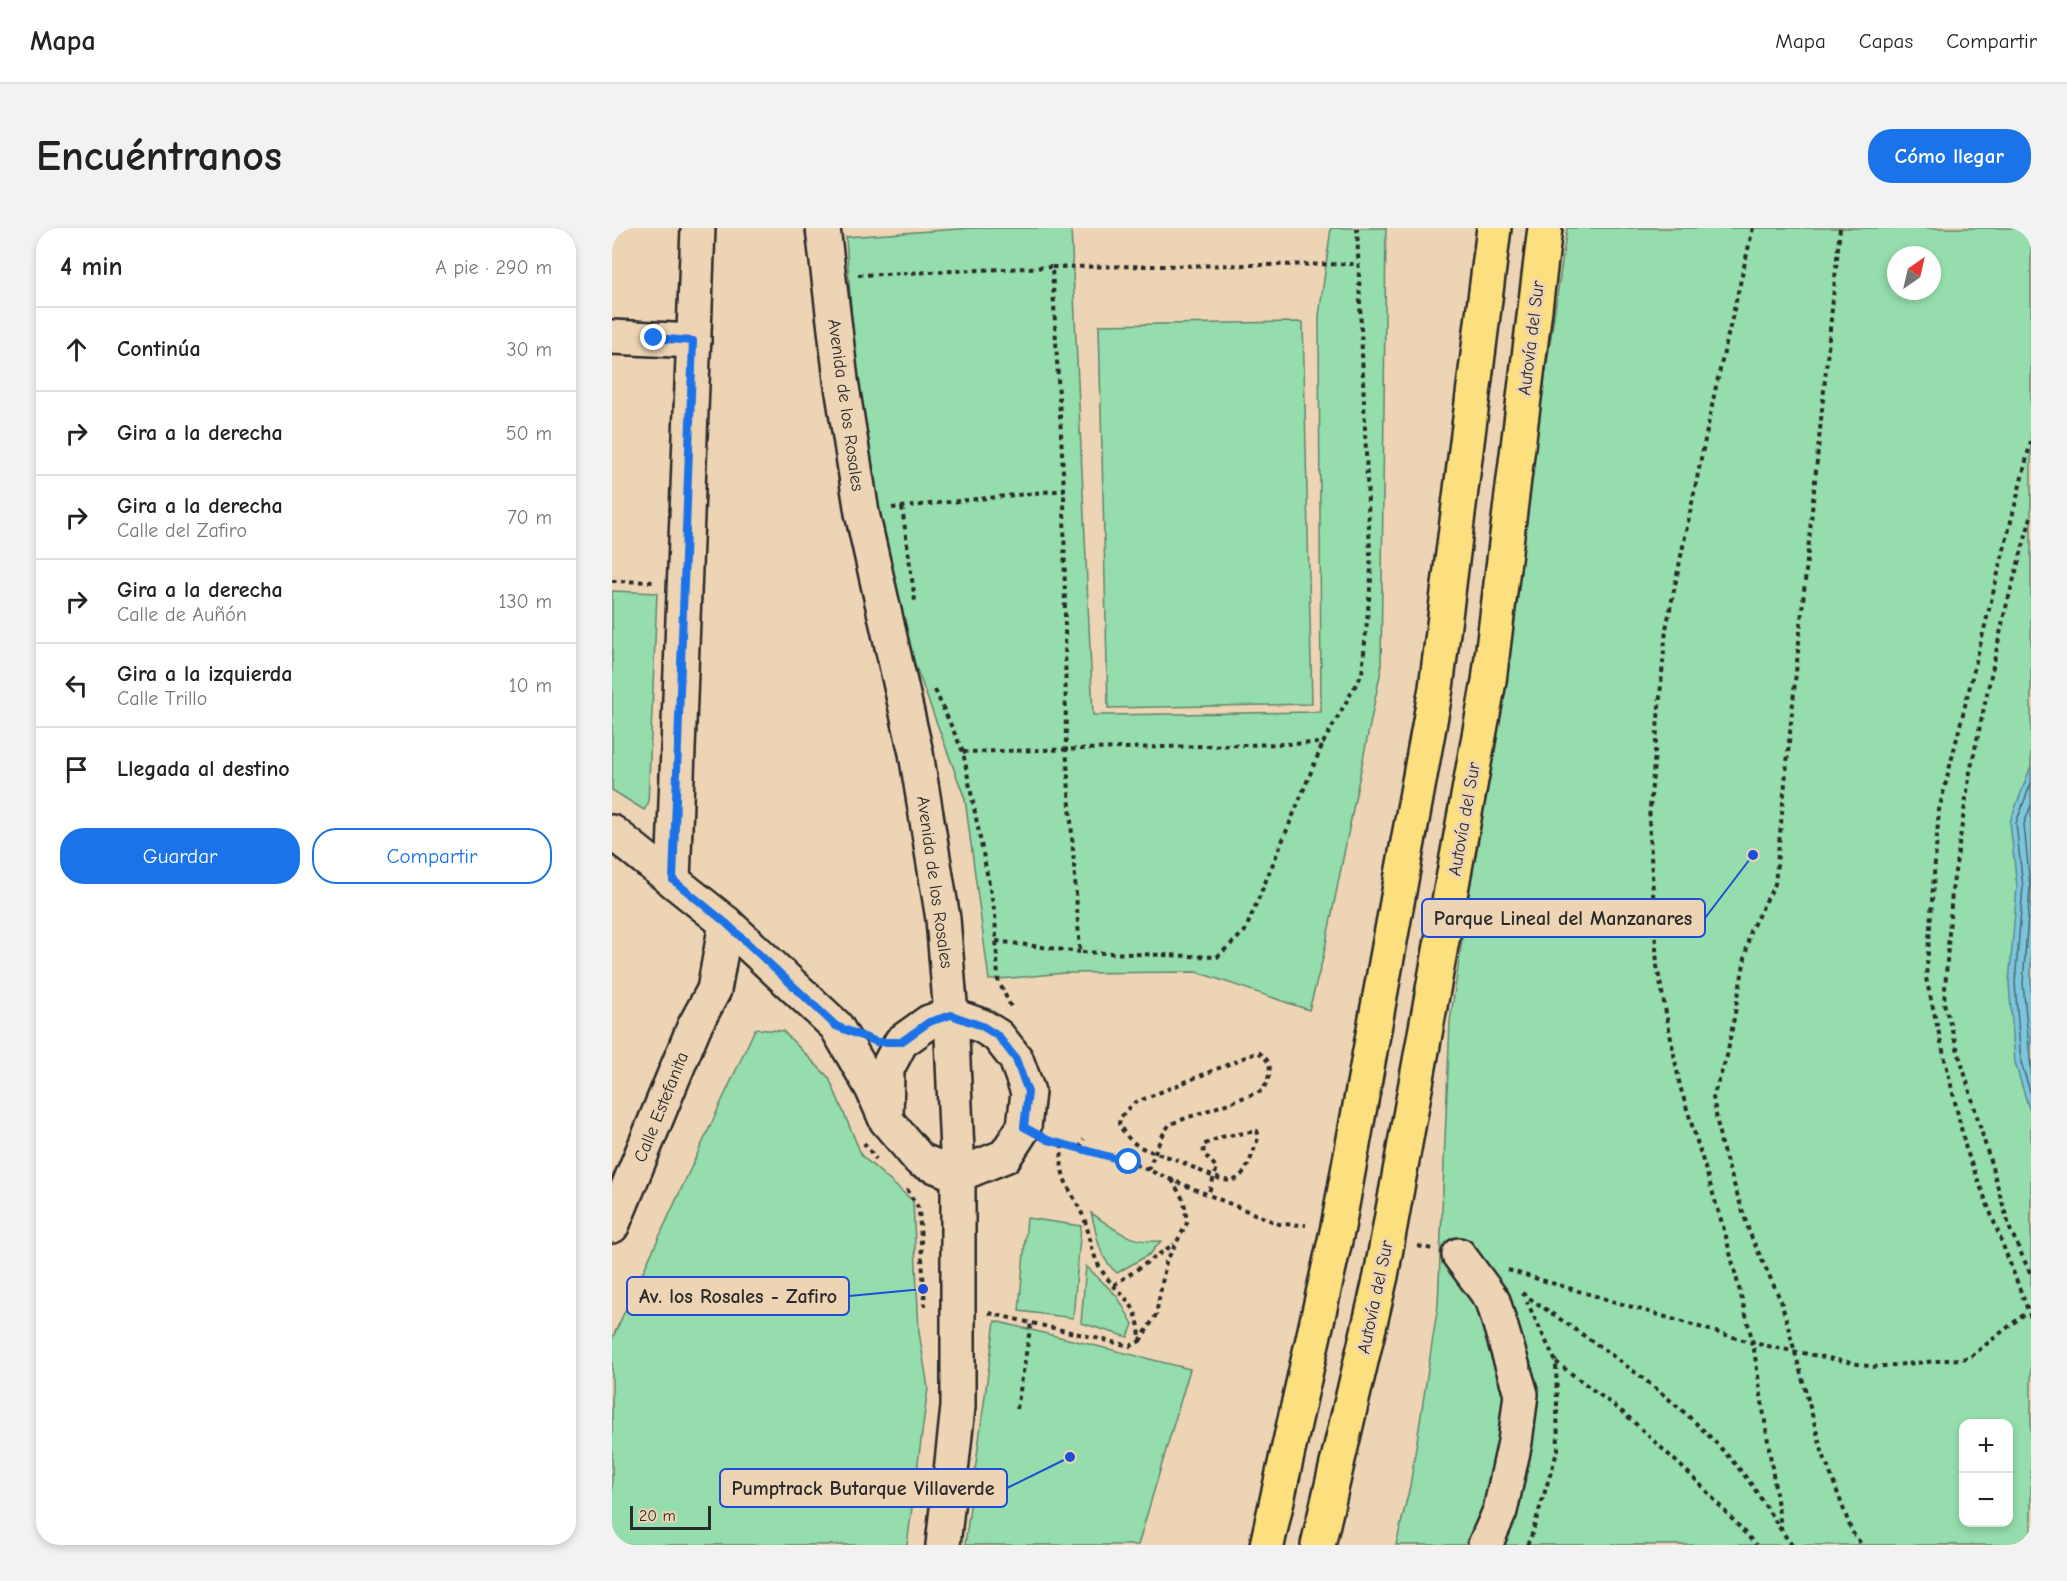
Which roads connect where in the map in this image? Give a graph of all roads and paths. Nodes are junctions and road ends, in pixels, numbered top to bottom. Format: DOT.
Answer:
graph roads {
  1 [pos="698,228"];
  2 [pos="823,228"];
  3 [pos="1357,228"];
  4 [pos="1494,228"];
  5 [pos="1545,228"];
  6 [pos="1753,228"];
  7 [pos="1840,228"];
  8 [pos="1357,264"];
  9 [pos="1052,267"];
  10 [pos="827,277"];
  11 [pos="612,337"];
  12 [pos="693,341"];
  13 [pos="2031,441"];
  14 [pos="1065,490"];
  15 [pos="902,507"];
  16 [pos="885,509"];
  17 [pos="2031,517"];
  18 [pos="612,581"];
  19 [pos="684,584"];
  20 [pos="916,609"];
  21 [pos="934,688"];
  22 [pos="1323,743"];
  23 [pos="1066,748"];
  24 [pos="963,752"];
  25 [pos="612,832"];
  26 [pos="673,880"];
  27 [pos="726,923"];
  28 [pos="996,941"];
  29 [pos="1080,952"];
  30 [pos="765,960"];
  31 [pos="714,990"];
  32 [pos="951,1015"];
  33 [pos="1015,1017"];
  34 [pos="836,1026"];
  35 [pos="901,1042"];
  36 [pos="874,1129"];
  37 [pos="1042,1133"];
  38 [pos="1084,1139"];
  39 [pos="1063,1143"];
  40 [pos="1080,1148"];
  41 [pos="1155,1152"];
  42 [pos="882,1164"];
  43 [pos="1148,1170"];
  44 [pos="958,1175"];
  45 [pos="1215,1176"];
  46 [pos="1171,1180"];
  47 [pos="904,1186"];
  48 [pos="1208,1196"];
  49 [pos="1306,1225"];
  50 [pos="612,1226"];
  51 [pos="1177,1242"];
  52 [pos="1418,1246"];
  53 [pos="1459,1255"];
  54 [pos="1507,1270"];
  55 [pos="2031,1275"];
  56 [pos="1114,1285"];
  57 [pos="1515,1287"];
  58 [pos="2027,1312"];
  59 [pos="926,1313"];
  60 [pos="988,1313"];
  61 [pos="2031,1318"];
  62 [pos="1031,1323"];
  63 [pos="1140,1341"];
  64 [pos="1753,1342"];
  65 [pos="1796,1352"];
  66 [pos="1556,1362"];
  67 [pos="1017,1409"];
  68 [pos="1782,1533"];
  69 [pos="943,1545"];
  70 [pos="1268,1545"];
  71 [pos="1318,1545"];
  72 [pos="1485,1545"];
  73 [pos="1756,1545"];
  74 [pos="1792,1545"];
  75 [pos="1862,1545"];
  1 -- 12 [label="street"];
  2 -- 10 [label="street, Avenida de los Rosales"];
  3 -- 8 [label="path"];
  4 -- 70 [label="highway"];
  5 -- 71 [label="highway, Autovía del Sur"];
  6 -- 64 [label="path"];
  7 -- 65 [label="path"];
  8 -- 9 [label="path"];
  8 -- 22 [label="path"];
  9 -- 10 [label="path"];
  9 -- 14 [label="path"];
  10 -- 32 [label="street, Avenida de los Rosales"];
  11 -- 12 [label="street"];
  12 -- 19 [label="street"];
  13 -- 58 [label="path"];
  14 -- 15 [label="path"];
  14 -- 23 [label="path"];
  15 -- 16 [label="path"];
  15 -- 20 [label="path"];
  17 -- 55 [label="path"];
  18 -- 19 [label="path"];
  19 -- 26 [label="street"];
  21 -- 24 [label="path"];
  22 -- 23 [label="path"];
  22 -- 29 [label="path"];
  23 -- 24 [label="path"];
  23 -- 29 [label="path"];
  24 -- 28 [label="path"];
  25 -- 26 [label="street"];
  26 -- 27 [label="street"];
  27 -- 30 [label="street"];
  27 -- 31 [label="street, Calle Estefanita"];
  28 -- 29 [label="path"];
  28 -- 33 [label="path"];
  30 -- 31 [label="street"];
  30 -- 34 [label="street"];
  31 -- 50 [label="street, Calle Estefanita"];
  32 -- 35 [label="street"];
  32 -- 37 [label="street"];
  32 -- 44 [label="street, Avenida de los Rosales"];
  34 -- 35 [label="street"];
  34 -- 36 [label="street"];
  35 -- 36 [label="street"];
  36 -- 42 [label="path"];
  36 -- 44 [label="street"];
  37 -- 39 [label="path"];
  37 -- 44 [label="street"];
  38 -- 40 [label="path"];
  39 -- 40 [label="path"];
  39 -- 56 [label="path"];
  40 -- 43 [label="path"];
  41 -- 41 [label="path"];
  41 -- 43 [label="path"];
  41 -- 45 [label="path"];
  43 -- 46 [label="path"];
  44 -- 69 [label="street, Avenida de los Rosales"];
  45 -- 45 [label="path"];
  45 -- 48 [label="path"];
  46 -- 48 [label="path"];
  46 -- 51 [label="path"];
  47 -- 59 [label="path"];
  48 -- 49 [label="path"];
  51 -- 56 [label="path"];
  51 -- 63 [label="path"];
  52 -- 53 [label="path"];
  53 -- 72 [label="street"];
  54 -- 64 [label="path"];
  56 -- 63 [label="path"];
  57 -- 68 [label="path"];
  58 -- 61 [label="path"];
  58 -- 65 [label="path"];
  60 -- 62 [label="path"];
  62 -- 63 [label="path"];
  62 -- 67 [label="path"];
  64 -- 65 [label="path"];
  64 -- 68 [label="path"];
  65 -- 75 [label="path"];
  66 -- 73 [label="path"];
  68 -- 74 [label="path"];
}
